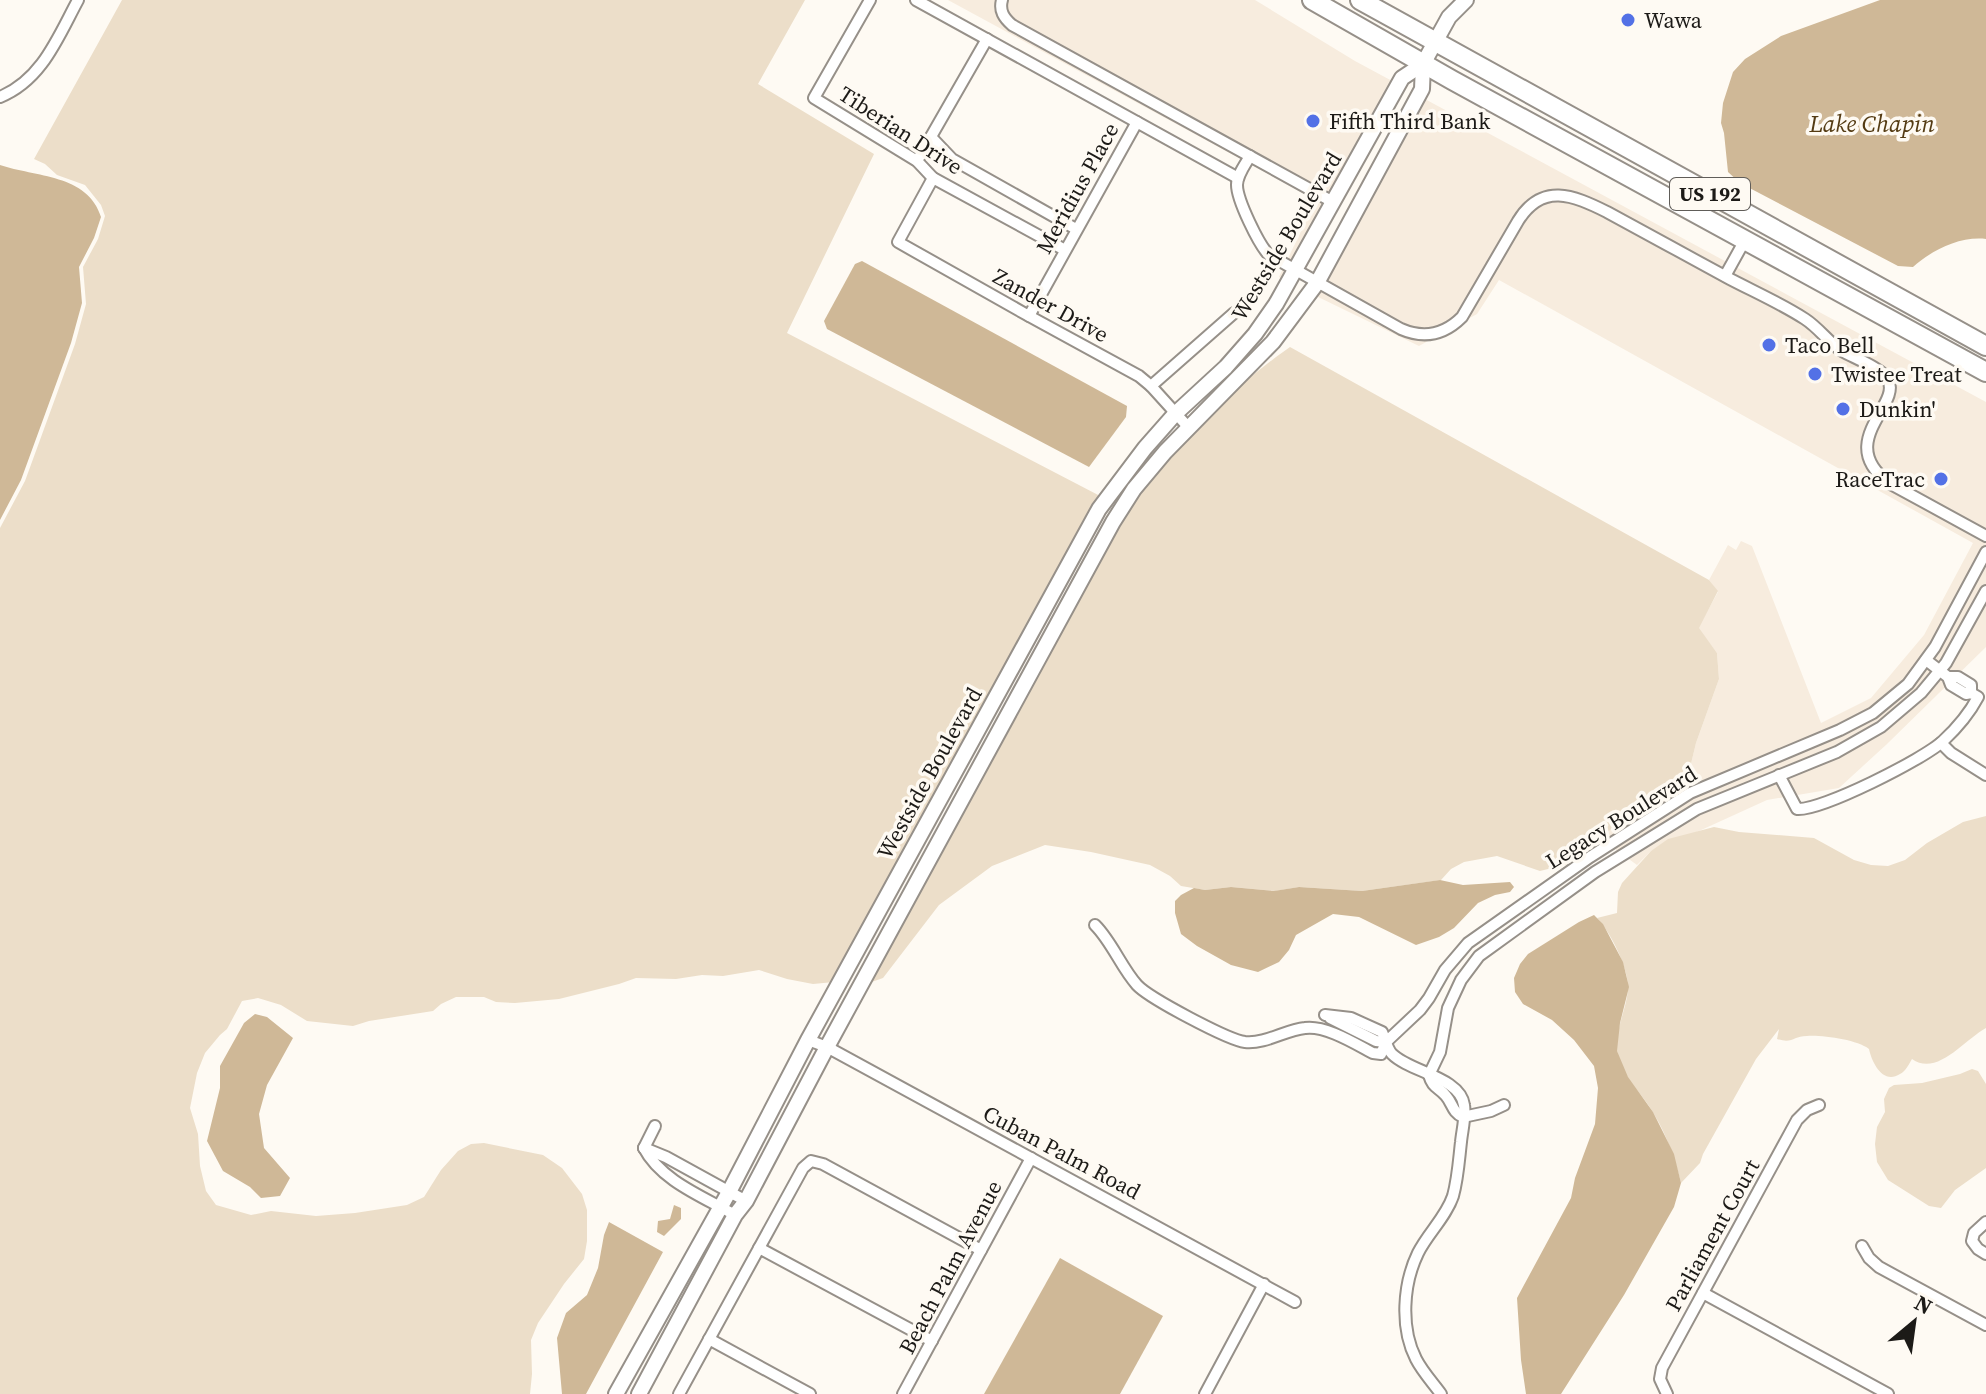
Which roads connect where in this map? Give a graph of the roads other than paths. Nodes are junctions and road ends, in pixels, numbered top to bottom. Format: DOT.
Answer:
graph roads {
  1 [pos="78,0"];
  2 [pos="870,0"];
  3 [pos="916,0"];
  4 [pos="1002,0"];
  5 [pos="1312,0"];
  6 [pos="1360,0"];
  7 [pos="1466,0"];
  8 [pos="987,39"];
  9 [pos="1435,42"];
  10 [pos="1423,64"];
  11 [pos="0,97"];
  12 [pos="1137,122"];
  13 [pos="931,137"];
  14 [pos="1250,156"];
  15 [pos="917,161"];
  16 [pos="933,178"];
  17 [pos="1238,178"];
  18 [pos="1333,202"];
  19 [pos="1076,229"];
  20 [pos="1786,236"];
  21 [pos="1745,240"];
  22 [pos="1065,250"];
  23 [pos="1295,271"];
  24 [pos="1725,276"];
  25 [pos="1317,283"];
  26 [pos="1234,313"];
  27 [pos="1029,316"];
  28 [pos="1986,346"];
  29 [pos="1986,372"];
  30 [pos="1151,386"];
  31 [pos="1175,414"];
  32 [pos="1189,428"];
  33 [pos="1986,536"];
  34 [pos="1986,552"];
  35 [pos="1986,591"];
  36 [pos="1926,660"];
  37 [pos="1944,674"];
  38 [pos="1986,687"];
  39 [pos="1974,695"];
  40 [pos="1941,743"];
  41 [pos="1779,775"];
  42 [pos="1986,775"];
  43 [pos="1095,925"];
  44 [pos="1326,1029"];
  45 [pos="808,1040"];
  46 [pos="1386,1042"];
  47 [pos="827,1047"];
  48 [pos="1429,1075"];
  49 [pos="1504,1105"];
  50 [pos="1819,1105"];
  51 [pos="1463,1117"];
  52 [pos="655,1126"];
  53 [pos="644,1148"];
  54 [pos="1031,1158"];
  55 [pos="690,1170"];
  56 [pos="682,1185"];
  57 [pos="729,1192"];
  58 [pos="746,1201"];
  59 [pos="720,1206"];
  60 [pos="735,1215"];
  61 [pos="1986,1222"];
  62 [pos="1862,1246"];
  63 [pos="759,1248"];
  64 [pos="981,1250"];
  65 [pos="1986,1254"];
  66 [pos="1264,1284"];
  67 [pos="1703,1293"];
  68 [pos="1295,1302"];
  69 [pos="1986,1325"];
  70 [pos="709,1339"];
  71 [pos="932,1341"];
  72 [pos="616,1394"];
  73 [pos="639,1394"];
  74 [pos="679,1394"];
  75 [pos="810,1394"];
  76 [pos="903,1394"];
  77 [pos="1205,1394"];
  78 [pos="1441,1394"];
  79 [pos="1667,1394"];
  80 [pos="1888,1394"];
  1 -- 11 [label="street"];
  2 -- 15 [label="street, Tiberian Drive"];
  3 -- 8 [label="street"];
  4 -- 14 [label="street"];
  5 -- 10 [label="highway, US 192"];
  6 -- 9 [label="highway, US 192"];
  7 -- 9 [label="street"];
  8 -- 12 [label="street"];
  8 -- 13 [label="street"];
  9 -- 10 [label="street"];
  9 -- 20 [label="highway, US 192"];
  10 -- 18 [label="street, Westside Boulevard"];
  10 -- 21 [label="highway, US 192"];
  10 -- 25 [label="street, Westside Boulevard"];
  12 -- 17 [label="street"];
  12 -- 19 [label="street, Meridius Place"];
  13 -- 15 [label="street"];
  13 -- 19 [label="street, Tiberian Drive"];
  14 -- 17 [label="street"];
  14 -- 18 [label="street"];
  15 -- 16 [label="street, Tiberian Drive"];
  16 -- 22 [label="street, Tiberian Drive"];
  16 -- 27 [label="street, Zander Drive"];
  17 -- 23 [label="street"];
  18 -- 23 [label="street, Westside Boulevard"];
  19 -- 22 [label="street, Meridius Place"];
  20 -- 21 [label="highway"];
  20 -- 28 [label="highway, US 192"];
  21 -- 24 [label="street"];
  21 -- 29 [label="highway, US 192"];
  22 -- 27 [label="street, Meridius Place"];
  23 -- 25 [label="street"];
  23 -- 31 [label="street, Westside Boulevard"];
  24 -- 25 [label="street"];
  24 -- 33 [label="street"];
  25 -- 32 [label="street, Westside Boulevard"];
  26 -- 30 [label="street"];
  27 -- 30 [label="street, Zander Drive"];
  30 -- 31 [label="street, Zander Drive"];
  31 -- 32 [label="street, Zander Drive"];
  31 -- 45 [label="street, Westside Boulevard"];
  32 -- 47 [label="street, Westside Boulevard"];
  34 -- 36 [label="street, Legacy Boulevard"];
  35 -- 37 [label="street, Legacy Boulevard"];
  36 -- 37 [label="street"];
  36 -- 46 [label="street, Legacy Boulevard"];
  37 -- 39 [label="street"];
  37 -- 41 [label="street, Legacy Boulevard"];
  38 -- 39 [label="street"];
  39 -- 40 [label="street"];
  40 -- 41 [label="street"];
  40 -- 42 [label="street"];
  41 -- 48 [label="street, Legacy Boulevard"];
  43 -- 44 [label="street"];
  44 -- 46 [label="street"];
  44 -- 46 [label="street"];
  45 -- 47 [label="street, Cuban Palm Road"];
  45 -- 57 [label="street, Westside Boulevard"];
  46 -- 48 [label="street"];
  47 -- 54 [label="street, Cuban Palm Road"];
  47 -- 58 [label="street, Westside Boulevard"];
  48 -- 51 [label="street"];
  49 -- 51 [label="street"];
  50 -- 67 [label="street, Parliament Court"];
  51 -- 78 [label="street"];
  52 -- 53 [label="street"];
  53 -- 55 [label="street"];
  53 -- 56 [label="street"];
  54 -- 64 [label="street, Beach Palm Avenue"];
  54 -- 66 [label="street, Cuban Palm Road"];
  55 -- 56 [label="street"];
  55 -- 57 [label="street"];
  56 -- 59 [label="street"];
  57 -- 58 [label="street"];
  57 -- 59 [label="street, Westside Boulevard"];
  58 -- 60 [label="street, Westside Boulevard"];
  59 -- 60 [label="street"];
  59 -- 72 [label="street, Westside Boulevard"];
  60 -- 73 [label="street, Westside Boulevard"];
  61 -- 65 [label="street"];
  62 -- 69 [label="street"];
  63 -- 64 [label="street"];
  63 -- 70 [label="street"];
  63 -- 71 [label="street"];
  64 -- 71 [label="street, Beach Palm Avenue"];
  66 -- 68 [label="street, Cuban Palm Road"];
  66 -- 77 [label="street"];
  67 -- 79 [label="street, Parliament Court"];
  67 -- 80 [label="street"];
  70 -- 74 [label="street"];
  70 -- 75 [label="street"];
  71 -- 76 [label="street, Beach Palm Avenue"];
}
